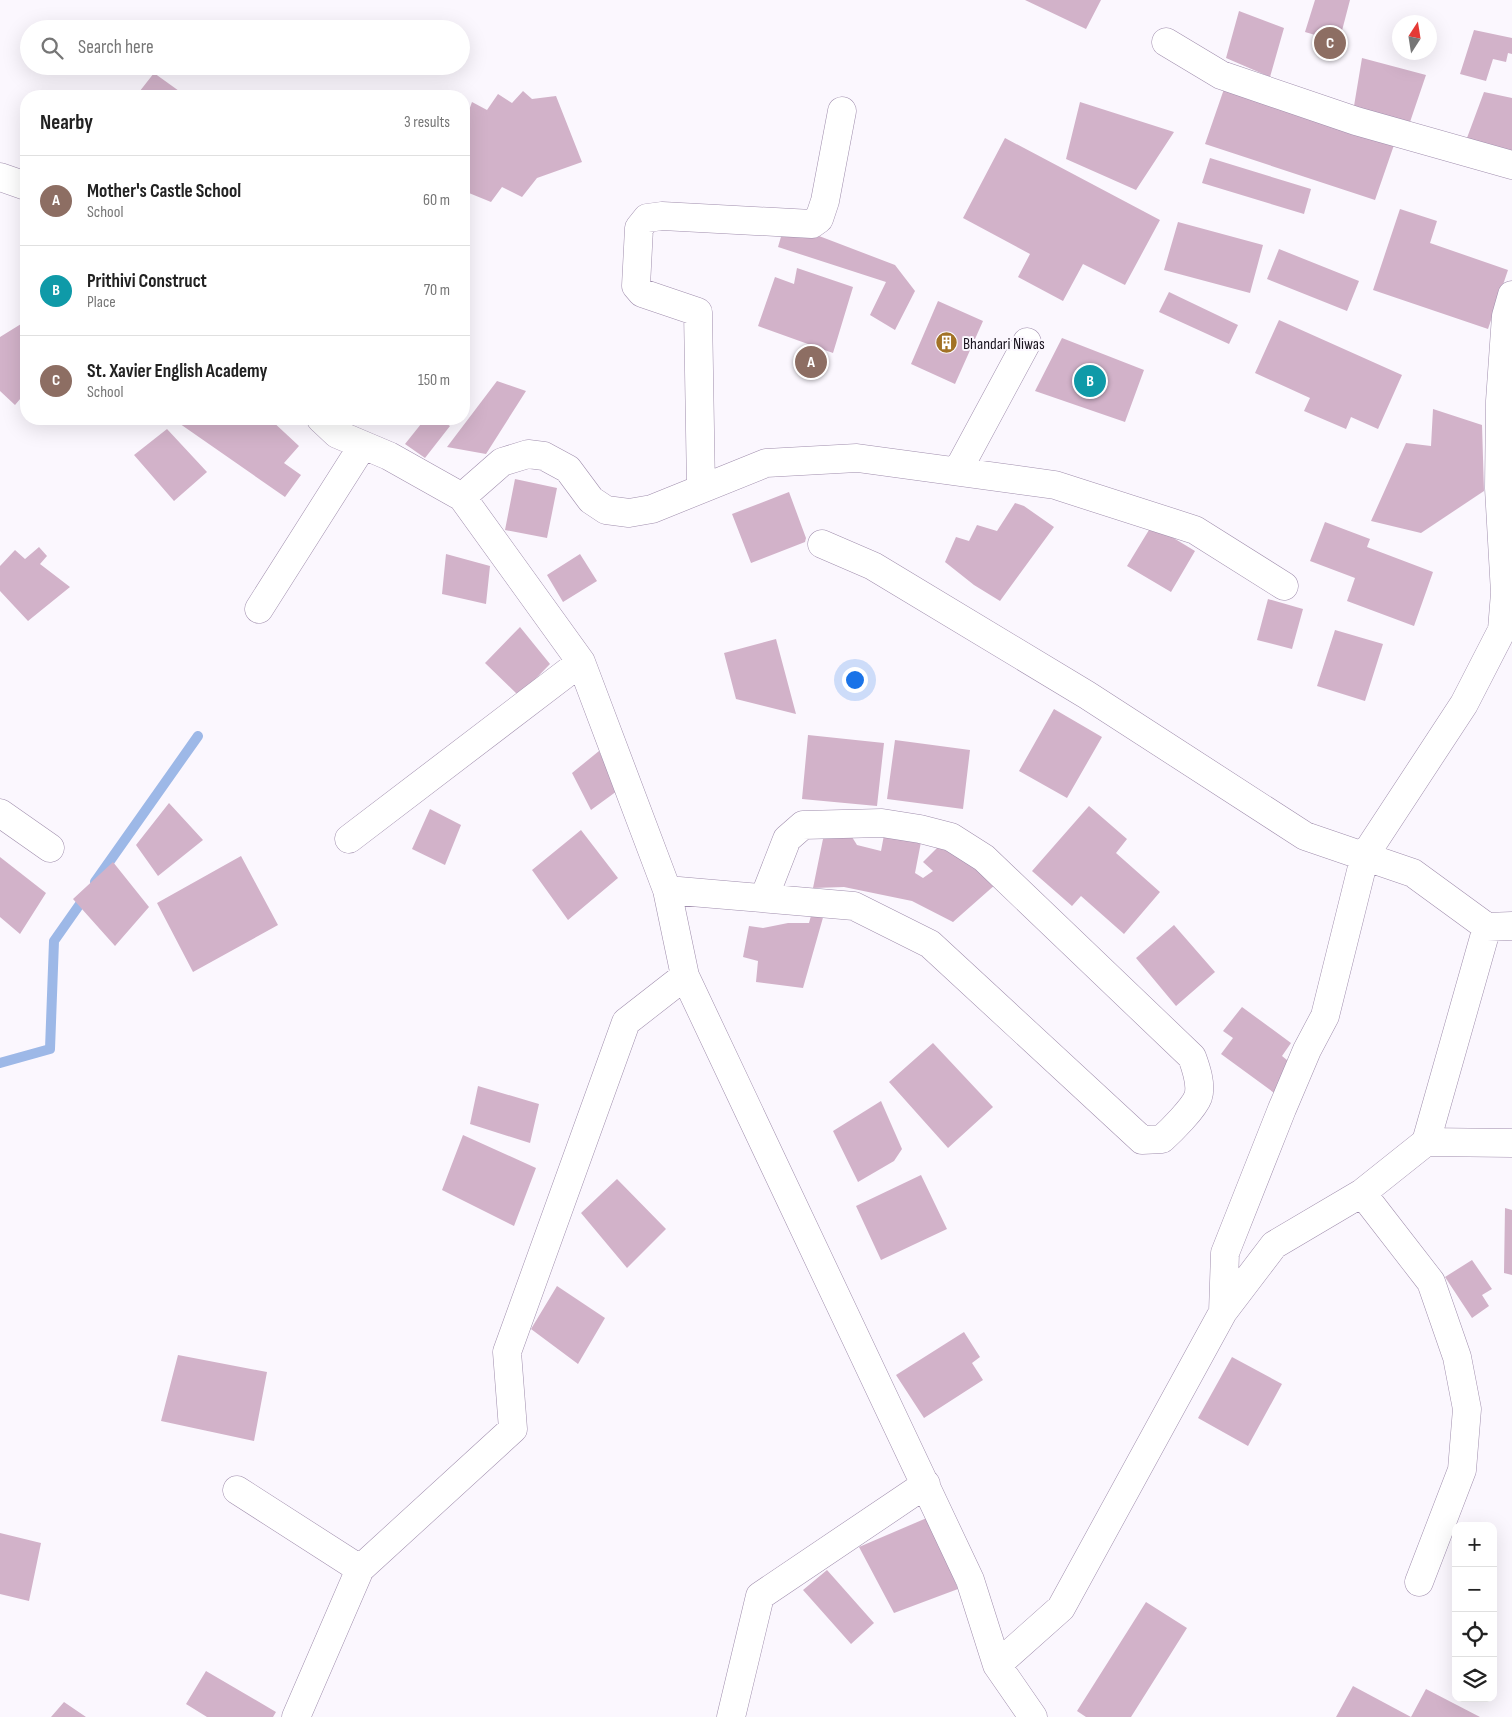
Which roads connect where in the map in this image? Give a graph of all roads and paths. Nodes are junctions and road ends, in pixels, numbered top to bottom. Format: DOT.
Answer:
graph roads {
  1 [pos="1166,42"];
  2 [pos="842,111"];
  3 [pos="1512,165"];
  4 [pos="1512,295"];
  5 [pos="1027,342"];
  6 [pos="327,425"];
  7 [pos="363,445"];
  8 [pos="958,470"];
  9 [pos="701,490"];
  10 [pos="462,497"];
  11 [pos="822,544"];
  12 [pos="1284,586"];
  13 [pos="259,609"];
  14 [pos="581,662"];
  15 [pos="0,813"];
  16 [pos="349,839"];
  17 [pos="50,848"];
  18 [pos="1365,855"];
  19 [pos="667,890"];
  20 [pos="764,898"];
  21 [pos="1499,927"];
  22 [pos="686,976"];
  23 [pos="1426,1142"];
  24 [pos="1512,1143"];
  25 [pos="1362,1193"];
  26 [pos="1223,1312"];
  27 [pos="926,1484"];
  28 [pos="236,1490"];
  29 [pos="360,1569"];
  30 [pos="1419,1582"];
  31 [pos="997,1665"];
  32 [pos="296,1717"];
  33 [pos="731,1717"];
  34 [pos="1033,1717"];
  1 -- 3 [label="street"];
  2 -- 9 [label="street"];
  4 -- 18 [label="street"];
  5 -- 8 [label="street"];
  6 -- 7 [label="street"];
  7 -- 10 [label="street"];
  7 -- 13 [label="street"];
  8 -- 9 [label="street"];
  8 -- 12 [label="street"];
  9 -- 10 [label="street"];
  10 -- 14 [label="street"];
  11 -- 18 [label="street"];
  14 -- 16 [label="street"];
  14 -- 19 [label="street"];
  15 -- 17 [label="street"];
  18 -- 21 [label="street"];
  18 -- 26 [label="street"];
  19 -- 20 [label="street"];
  19 -- 22 [label="street"];
  20 -- 20 [label="street"];
  21 -- 23 [label="street"];
  22 -- 27 [label="street"];
  22 -- 29 [label="street"];
  23 -- 24 [label="street"];
  23 -- 25 [label="street"];
  25 -- 26 [label="street"];
  25 -- 30 [label="street"];
  26 -- 31 [label="street"];
  27 -- 31 [label="street"];
  27 -- 33 [label="street"];
  28 -- 29 [label="street"];
  29 -- 32 [label="street"];
  31 -- 34 [label="street"];
}
